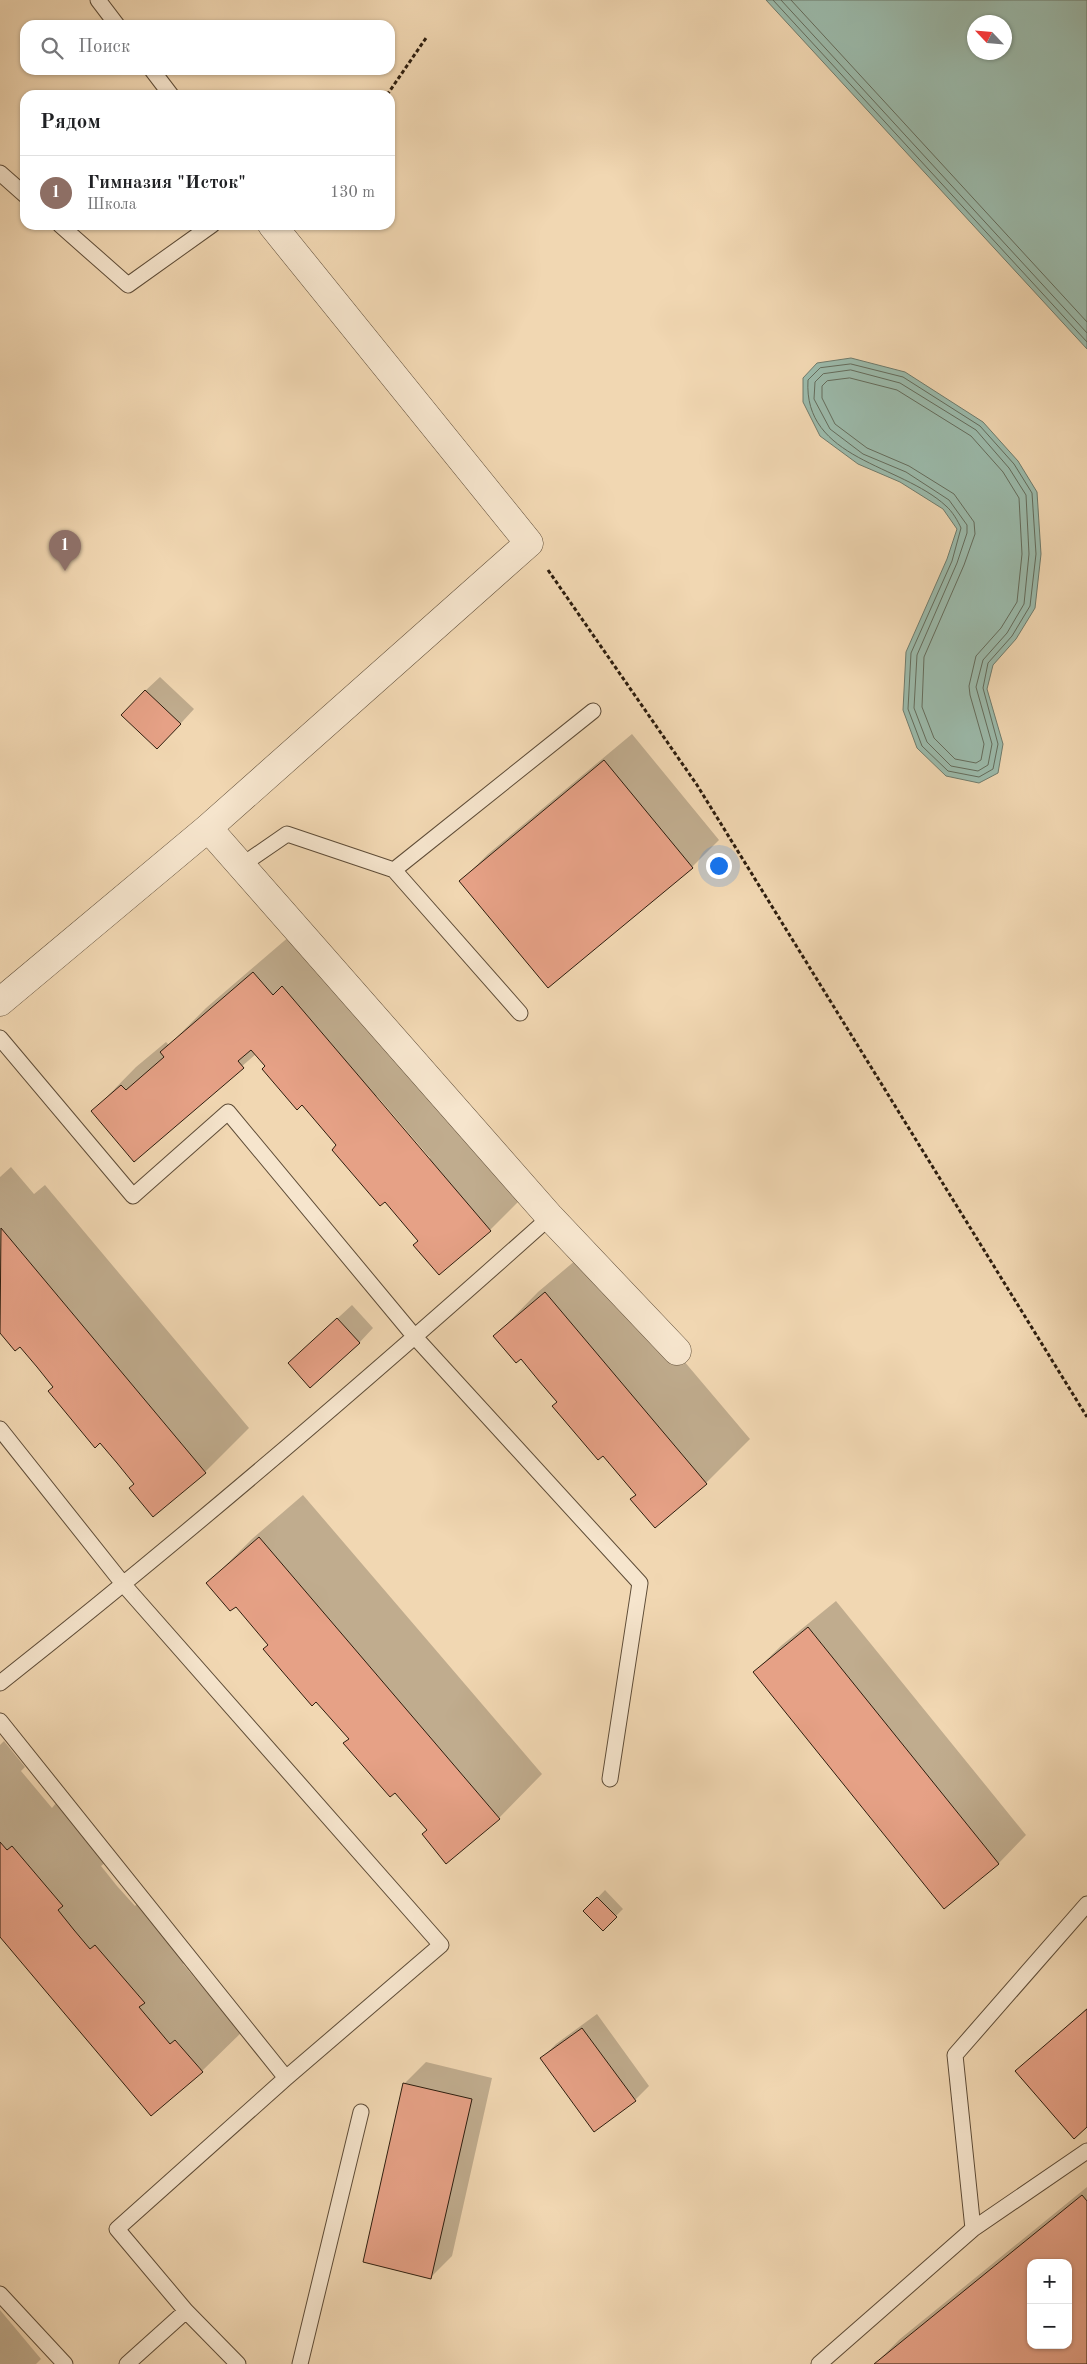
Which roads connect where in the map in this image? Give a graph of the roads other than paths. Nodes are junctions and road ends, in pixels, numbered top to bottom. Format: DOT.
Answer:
graph roads {
  1 [pos="98,0"];
  2 [pos="113,20"];
  3 [pos="156,75"];
  4 [pos="167,90"];
  5 [pos="0,173"];
  6 [pos="20,190"];
  7 [pos="66,230"];
  8 [pos="205,230"];
  9 [pos="276,230"];
  10 [pos="593,712"];
  11 [pos="208,828"];
  12 [pos="242,865"];
  13 [pos="394,870"];
  14 [pos="0,1002"];
  15 [pos="520,1013"];
  16 [pos="0,1038"];
  17 [pos="550,1217"];
  18 [pos="415,1337"];
  19 [pos="677,1351"];
  20 [pos="0,1430"];
  21 [pos="124,1585"];
  22 [pos="0,1682"];
  23 [pos="0,1721"];
  24 [pos="610,1779"];
  25 [pos="1087,1904"];
  26 [pos="286,2078"];
  27 [pos="361,2112"];
  28 [pos="1087,2150"];
  29 [pos="973,2230"];
  30 [pos="0,2294"];
  31 [pos="186,2311"];
  32 [pos="64,2364"];
  33 [pos="127,2364"];
  34 [pos="238,2364"];
  35 [pos="300,2364"];
  36 [pos="819,2364"];
  1 -- 2 [label="lane"];
  3 -- 4 [label="lane"];
  5 -- 6 [label="lane"];
  7 -- 8 [label="lane"];
  9 -- 11 [label="street"];
  10 -- 13 [label="lane"];
  11 -- 12 [label="street"];
  11 -- 14 [label="street"];
  12 -- 13 [label="lane"];
  12 -- 17 [label="street"];
  13 -- 15 [label="lane"];
  16 -- 18 [label="lane"];
  17 -- 18 [label="lane"];
  17 -- 19 [label="street"];
  18 -- 21 [label="lane"];
  18 -- 24 [label="lane"];
  20 -- 21 [label="lane"];
  21 -- 22 [label="lane"];
  21 -- 26 [label="lane"];
  23 -- 26 [label="lane"];
  25 -- 29 [label="lane"];
  26 -- 31 [label="lane"];
  27 -- 35 [label="lane"];
  28 -- 29 [label="lane"];
  29 -- 36 [label="lane"];
  30 -- 32 [label="lane"];
  31 -- 33 [label="lane"];
  31 -- 34 [label="lane"];
}
